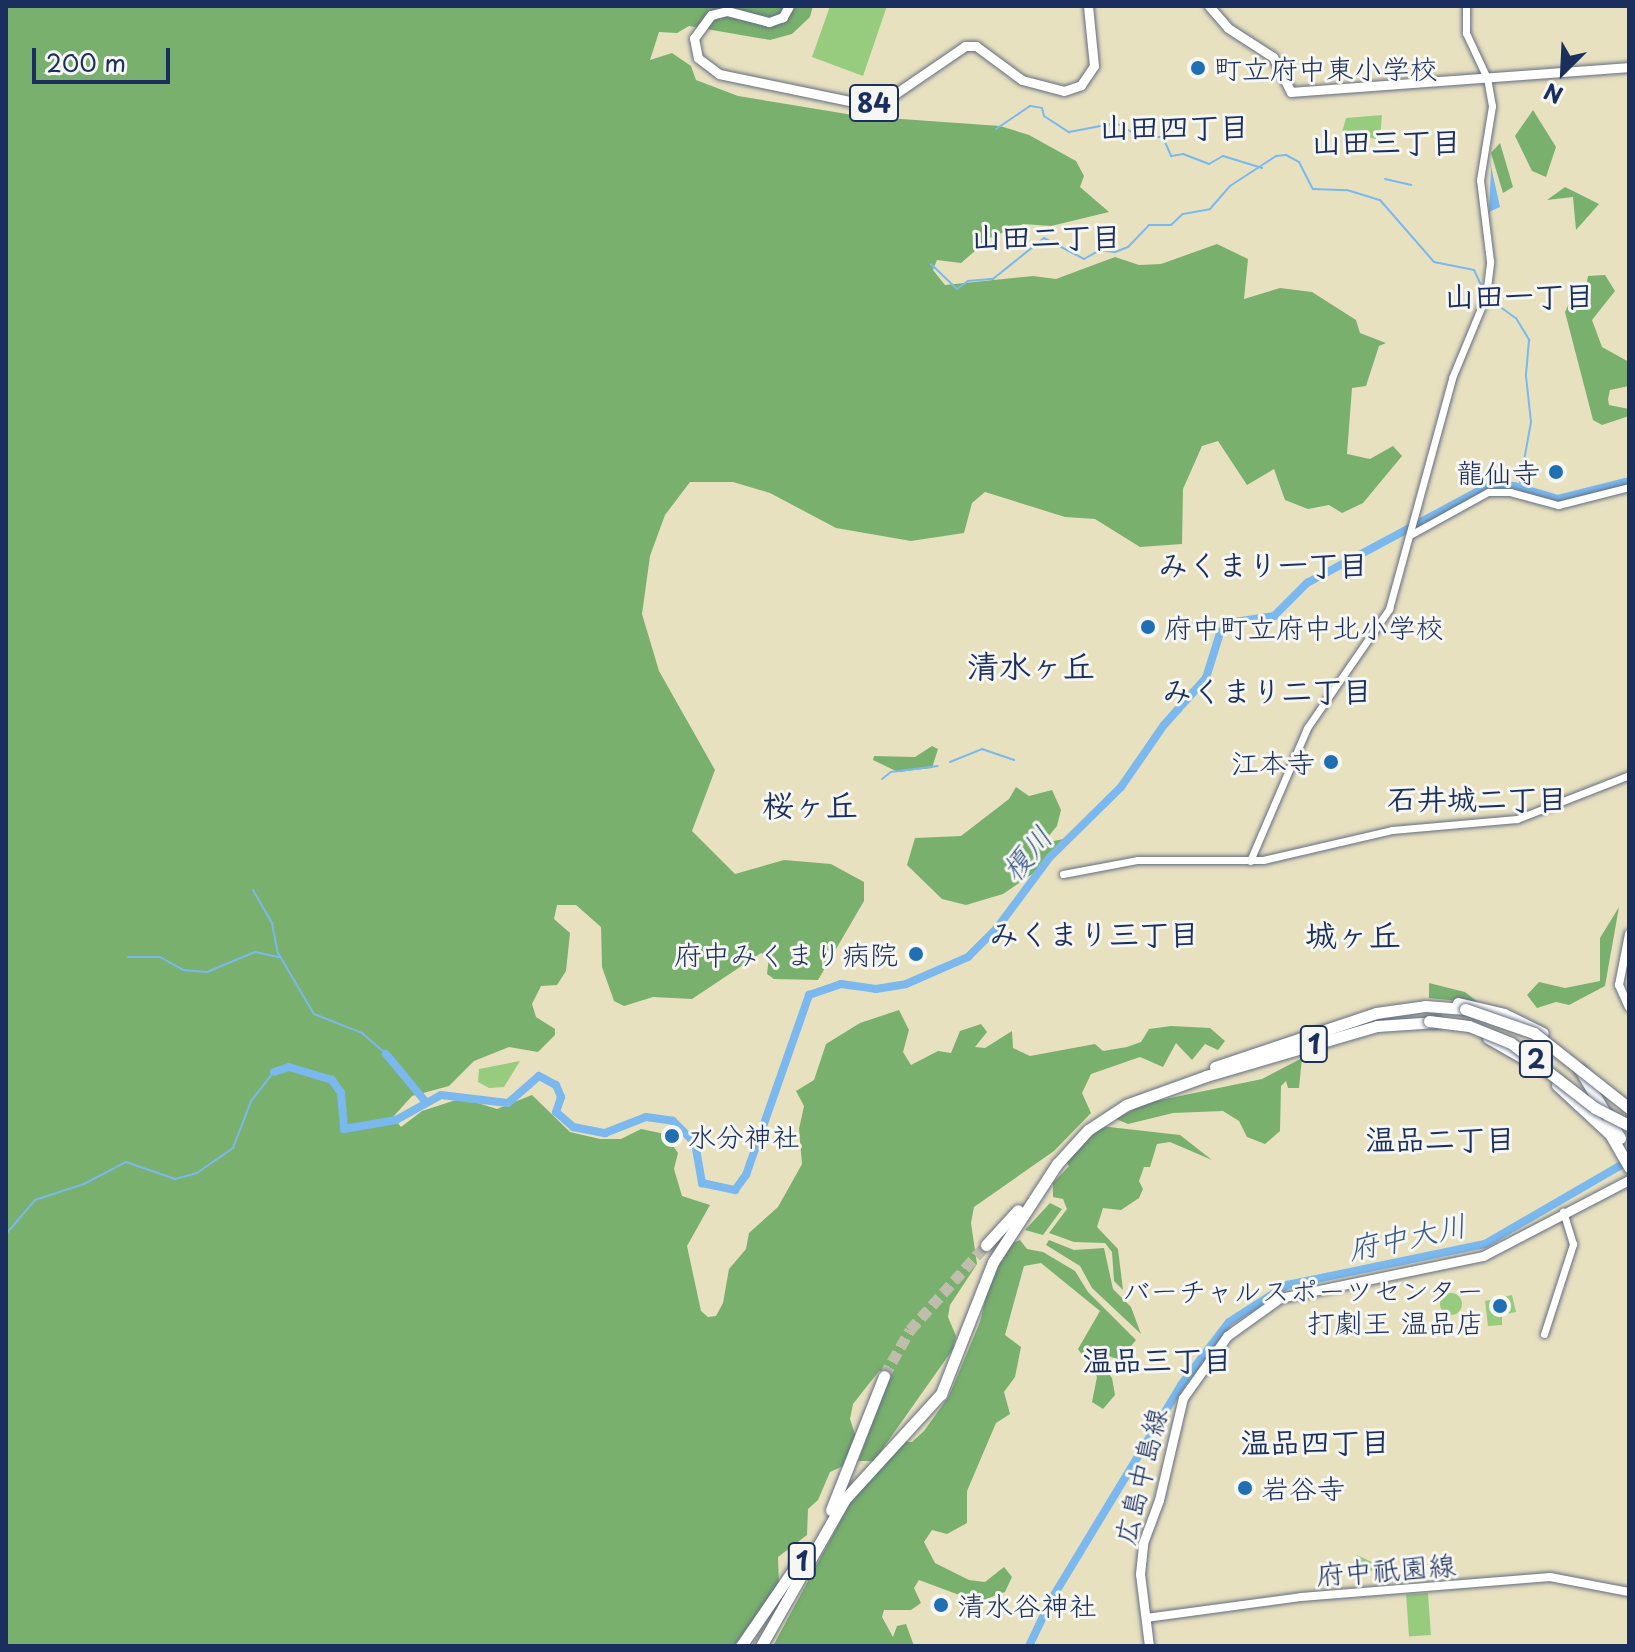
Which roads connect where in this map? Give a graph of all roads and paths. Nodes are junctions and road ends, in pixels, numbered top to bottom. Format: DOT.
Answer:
graph roads {
  1 [pos="789,6"];
  2 [pos="1088,6"];
  3 [pos="1209,6"];
  4 [pos="1466,6"];
  5 [pos="1629,67"];
  6 [pos="1487,78"];
  7 [pos="1629,487"];
  8 [pos="1411,530"];
  9 [pos="1629,775"];
  10 [pos="1250,861"];
  11 [pos="1063,874"];
  12 [pos="1629,934"];
  13 [pos="1629,1007"];
  14 [pos="1426,1021"];
  15 [pos="1269,1048"];
  16 [pos="1114,1107"];
  17 [pos="1629,1108"];
  18 [pos="1629,1125"];
  19 [pos="1627,1160"];
  20 [pos="1054,1163"];
  21 [pos="1629,1180"];
  22 [pos="1563,1212"];
  23 [pos="986,1245"];
  24 [pos="1544,1334"];
  25 [pos="884,1376"];
  26 [pos="854,1478"];
  27 [pos="813,1546"];
  28 [pos="1629,1592"];
  29 [pos="1146,1618"];
  30 [pos="741,1646"];
  31 [pos="754,1646"];
  32 [pos="761,1646"];
  33 [pos="769,1646"];
  34 [pos="1149,1646"];
  1 -- 2 [label="main road, 84"];
  3 -- 6 [label="main road"];
  4 -- 6 [label="street"];
  5 -- 6 [label="main road"];
  6 -- 8 [label="street"];
  7 -- 8 [label="street"];
  8 -- 10 [label="street"];
  9 -- 10 [label="street"];
  10 -- 11 [label="street"];
  12 -- 13 [label="main road"];
  14 -- 16 [label="highway, 1"];
  14 -- 18 [label="highway, 2, bridge"];
  14 -- 19 [label="highway, bridge"];
  15 -- 16 [label="highway, 1"];
  15 -- 17 [label="highway, 2, bridge"];
  15 -- 19 [label="highway"];
  16 -- 20 [label="highway, 1"];
  20 -- 23 [label="highway, 1"];
  20 -- 26 [label="highway, 1"];
  21 -- 22 [label="main road, 広島中島線"];
  22 -- 24 [label="street"];
  22 -- 29 [label="main road, 広島中島線"];
  25 -- 26 [label="highway, 1"];
  26 -- 27 [label="highway, 1"];
  27 -- 30 [label="highway"];
  27 -- 31 [label="highway, 1"];
  27 -- 32 [label="highway, 1"];
  27 -- 33 [label="highway"];
  28 -- 29 [label="main road, 府中祇園線"];
  29 -- 34 [label="main road, 広島中島線"];
}
